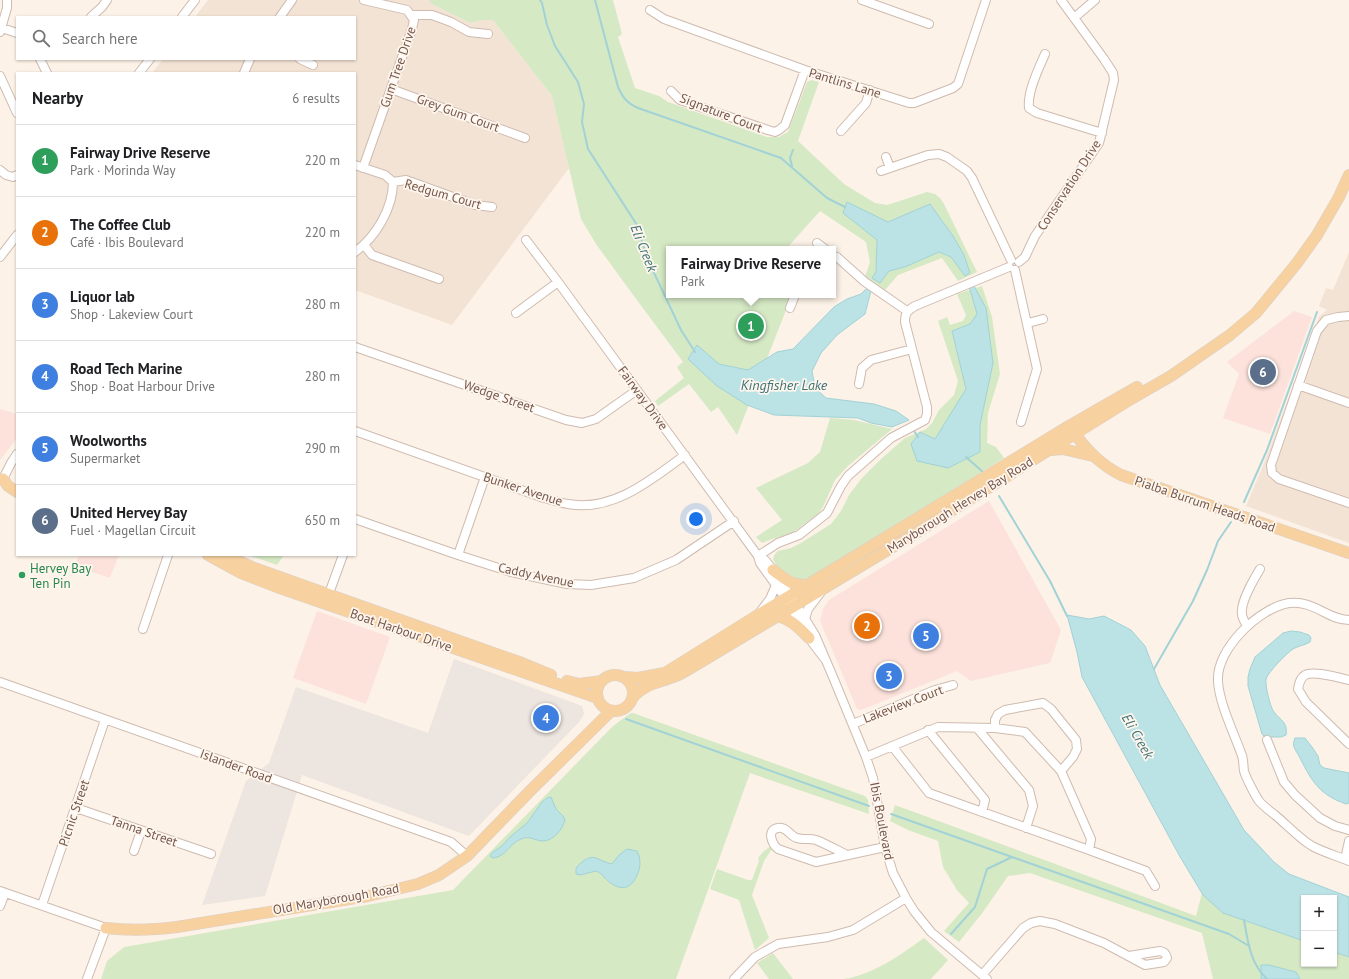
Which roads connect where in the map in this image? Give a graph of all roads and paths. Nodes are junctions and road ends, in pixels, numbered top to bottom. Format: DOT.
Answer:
graph roads {
  1 [pos="5,0"];
  2 [pos="107,0"];
  3 [pos="194,0"];
  4 [pos="292,0"];
  5 [pos="364,0"];
  6 [pos="862,0"];
  7 [pos="986,0"];
  8 [pos="1061,0"];
  9 [pos="1095,0"];
  10 [pos="650,10"];
  11 [pos="412,15"];
  12 [pos="92,16"];
  13 [pos="183,16"];
  14 [pos="281,16"];
  15 [pos="1074,18"];
  16 [pos="929,24"];
  17 [pos="1,30"];
  18 [pos="16,33"];
  19 [pos="488,34"];
  20 [pos="1045,54"];
  21 [pos="40,60"];
  22 [pos="149,60"];
  23 [pos="250,60"];
  24 [pos="302,60"];
  25 [pos="313,65"];
  26 [pos="805,70"];
  27 [pos="46,72"];
  28 [pos="141,72"];
  29 [pos="244,72"];
  30 [pos="0,76"];
  31 [pos="391,89"];
  32 [pos="870,90"];
  33 [pos="671,91"];
  34 [pos="16,111"];
  35 [pos="841,132"];
  36 [pos="1102,133"];
  37 [pos="525,138"];
  38 [pos="886,157"];
  39 [pos="359,166"];
  40 [pos="890,168"];
  41 [pos="0,170"];
  42 [pos="881,171"];
  43 [pos="1349,175"];
  44 [pos="16,176"];
  45 [pos="393,182"];
  46 [pos="492,207"];
  47 [pos="16,236"];
  48 [pos="526,240"];
  49 [pos="817,243"];
  50 [pos="364,246"];
  51 [pos="821,246"];
  52 [pos="356,251"];
  53 [pos="0,257"];
  54 [pos="836,257"];
  55 [pos="1013,265"];
  56 [pos="439,279"];
  57 [pos="558,282"];
  58 [pos="794,298"];
  59 [pos="790,308"];
  60 [pos="907,311"];
  61 [pos="516,313"];
  62 [pos="1349,316"];
  63 [pos="1043,318"];
  64 [pos="1028,323"];
  65 [pos="356,346"];
  66 [pos="912,349"];
  67 [pos="859,384"];
  68 [pos="1298,385"];
  69 [pos="636,390"];
  70 [pos="1349,403"];
  71 [pos="1021,422"];
  72 [pos="1072,430"];
  73 [pos="356,431"];
  74 [pos="1050,450"];
  75 [pos="16,455"];
  76 [pos="685,455"];
  77 [pos="1093,456"];
  78 [pos="485,477"];
  79 [pos="1,481"];
  80 [pos="16,484"];
  81 [pos="16,492"];
  82 [pos="1349,503"];
  83 [pos="356,520"];
  84 [pos="734,521"];
  85 [pos="1349,553"];
  86 [pos="458,555"];
  87 [pos="168,556"];
  88 [pos="210,556"];
  89 [pos="226,556"];
  90 [pos="343,556"];
  91 [pos="758,556"];
  92 [pos="1260,569"];
  93 [pos="773,570"];
  94 [pos="776,585"];
  95 [pos="809,585"];
  96 [pos="825,587"];
  97 [pos="327,599"];
  98 [pos="791,602"];
  99 [pos="758,615"];
  100 [pos="776,616"];
  101 [pos="805,619"];
  102 [pos="1349,620"];
  103 [pos="1247,626"];
  104 [pos="143,628"];
  105 [pos="809,638"];
  106 [pos="824,658"];
  107 [pos="624,677"];
  108 [pos="1349,680"];
  109 [pos="602,681"];
  110 [pos="0,682"];
  111 [pos="953,686"];
  112 [pos="633,697"];
  113 [pos="598,698"];
  114 [pos="611,711"];
  115 [pos="105,720"];
  116 [pos="853,724"];
  117 [pos="977,728"];
  118 [pos="995,728"];
  119 [pos="928,730"];
  120 [pos="1267,740"];
  121 [pos="1349,744"];
  122 [pos="892,746"];
  123 [pos="866,757"];
  124 [pos="1061,771"];
  125 [pos="76,808"];
  126 [pos="982,812"];
  127 [pos="1026,828"];
  128 [pos="141,830"];
  129 [pos="1349,830"];
  130 [pos="1349,841"];
  131 [pos="885,847"];
  132 [pos="1089,850"];
  133 [pos="134,851"];
  134 [pos="211,854"];
  135 [pos="847,855"];
  136 [pos="467,856"];
  137 [pos="1347,860"];
  138 [pos="1154,886"];
  139 [pos="2,892"];
  140 [pos="906,898"];
  141 [pos="42,905"];
  142 [pos="0,906"];
  143 [pos="106,928"];
  144 [pos="1129,956"];
  145 [pos="984,977"];
  146 [pos="88,979"];
  147 [pos="734,979"];
  1 -- 17 [label="street"];
  2 -- 12 [label="street"];
  3 -- 13 [label="street"];
  4 -- 14 [label="street"];
  5 -- 11 [label="street, Gum Tree Drive"];
  6 -- 16 [label="street"];
  7 -- 32 [label="street, Pantlins Lane"];
  8 -- 15 [label="street, Conservation Drive"];
  9 -- 15 [label="street"];
  10 -- 26 [label="street, Pantlins Lane"];
  11 -- 19 [label="street"];
  11 -- 31 [label="street, Gum Tree Drive"];
  15 -- 36 [label="street, Conservation Drive"];
  17 -- 18 [label="street"];
  20 -- 36 [label="street"];
  21 -- 27 [label="street"];
  22 -- 28 [label="street"];
  23 -- 29 [label="street"];
  24 -- 25 [label="street"];
  26 -- 32 [label="street, Pantlins Lane"];
  26 -- 33 [label="street, Signature Court"];
  30 -- 34 [label="street"];
  31 -- 37 [label="street, Grey Gum Court"];
  31 -- 39 [label="street, Gum Tree Drive"];
  32 -- 35 [label="street"];
  36 -- 55 [label="street, Conservation Drive"];
  38 -- 40 [label="street"];
  39 -- 45 [label="street"];
  40 -- 42 [label="street"];
  40 -- 55 [label="street"];
  41 -- 44 [label="street"];
  43 -- 72 [label="main road, Maryborough Hervey Bay Road"];
  45 -- 46 [label="street, Redgum Court"];
  45 -- 50 [label="street"];
  47 -- 53 [label="street"];
  48 -- 57 [label="street, Fairway Drive"];
  49 -- 51 [label="street"];
  50 -- 52 [label="street"];
  50 -- 56 [label="street"];
  54 -- 60 [label="street"];
  55 -- 60 [label="street, Conservation Drive"];
  55 -- 64 [label="street"];
  57 -- 61 [label="street"];
  57 -- 69 [label="street, Fairway Drive"];
  58 -- 59 [label="street"];
  60 -- 66 [label="street"];
  62 -- 68 [label="street"];
  63 -- 64 [label="street"];
  64 -- 71 [label="street"];
  65 -- 69 [label="street, Wedge Street"];
  66 -- 67 [label="street"];
  66 -- 91 [label="street"];
  68 -- 70 [label="street"];
  68 -- 82 [label="street"];
  69 -- 76 [label="street, Fairway Drive"];
  72 -- 74 [label="main road, Maryborough Hervey Bay Road"];
  72 -- 77 [label="main road, Pialba Burrum Heads Road"];
  72 -- 95 [label="main road, Maryborough Hervey Bay Road"];
  73 -- 78 [label="street, Bunker Avenue"];
  74 -- 77 [label="main road"];
  74 -- 96 [label="main road, Maryborough Hervey Bay Road"];
  75 -- 79 [label="street"];
  76 -- 78 [label="street, Bunker Avenue"];
  76 -- 84 [label="street, Fairway Drive"];
  77 -- 85 [label="main road, Pialba Burrum Heads Road"];
  78 -- 86 [label="street"];
  79 -- 80 [label="main road"];
  79 -- 81 [label="main road"];
  83 -- 86 [label="street, Caddy Avenue"];
  84 -- 86 [label="street, Caddy Avenue"];
  84 -- 91 [label="street, Fairway Drive"];
  87 -- 104 [label="street"];
  88 -- 97 [label="main road, Boat Harbour Drive"];
  89 -- 97 [label="main road, Boat Harbour Drive"];
  90 -- 97 [label="street"];
  91 -- 93 [label="street, Fairway Drive"];
  91 -- 94 [label="street, Fairway Drive"];
  92 -- 103 [label="street"];
  93 -- 95 [label="main road"];
  93 -- 98 [label="street, Fairway Drive"];
  94 -- 98 [label="street, Fairway Drive"];
  94 -- 99 [label="street"];
  95 -- 98 [label="main road, Maryborough Hervey Bay Road"];
  96 -- 98 [label="main road, Maryborough Hervey Bay Road"];
  96 -- 101 [label="street"];
  97 -- 109 [label="main road, Boat Harbour Drive"];
  97 -- 113 [label="main road, Boat Harbour Drive"];
  98 -- 99 [label="main road, Maryborough Hervey Bay Road"];
  98 -- 100 [label="main road, Maryborough Hervey Bay Road"];
  98 -- 101 [label="street, Ibis Boulevard"];
  98 -- 105 [label="street, Ibis Boulevard"];
  99 -- 107 [label="main road, Maryborough Hervey Bay Road"];
  100 -- 105 [label="main road"];
  100 -- 112 [label="main road, Maryborough Hervey Bay Road"];
  101 -- 106 [label="street, Ibis Boulevard"];
  102 -- 103 [label="street"];
  103 -- 137 [label="street"];
  105 -- 106 [label="street, Ibis Boulevard"];
  106 -- 116 [label="street, Ibis Boulevard"];
  107 -- 109 [label="main road"];
  107 -- 112 [label="main road"];
  108 -- 121 [label="street"];
  109 -- 113 [label="main road"];
  110 -- 115 [label="street, Islander Road"];
  111 -- 116 [label="street, Lakeview Court"];
  112 -- 114 [label="main road"];
  113 -- 114 [label="main road"];
  114 -- 136 [label="main road, Old Maryborough Road"];
  115 -- 125 [label="street, Picnic Street"];
  115 -- 136 [label="street, Islander Road"];
  116 -- 123 [label="street, Ibis Boulevard"];
  117 -- 118 [label="street"];
  117 -- 119 [label="street"];
  117 -- 127 [label="street"];
  118 -- 124 [label="street"];
  118 -- 124 [label="street"];
  119 -- 122 [label="street"];
  119 -- 126 [label="street"];
  120 -- 129 [label="street"];
  122 -- 123 [label="street"];
  122 -- 126 [label="street"];
  123 -- 131 [label="street, Ibis Boulevard"];
  124 -- 132 [label="street"];
  125 -- 128 [label="street, Tanna Street"];
  125 -- 141 [label="street, Picnic Street"];
  126 -- 127 [label="street"];
  127 -- 132 [label="street"];
  128 -- 133 [label="street"];
  128 -- 134 [label="street, Tanna Street"];
  130 -- 137 [label="street"];
  131 -- 135 [label="street"];
  131 -- 140 [label="street, Ibis Boulevard"];
  132 -- 138 [label="street"];
  135 -- 135 [label="street"];
  136 -- 143 [label="main road, Old Maryborough Road"];
  139 -- 141 [label="street, Old Maryborough Road"];
  139 -- 142 [label="street"];
  140 -- 145 [label="street, Ibis Boulevard"];
  140 -- 147 [label="street"];
  141 -- 143 [label="street, Old Maryborough Road"];
  143 -- 146 [label="street"];
  144 -- 145 [label="street"];
}
